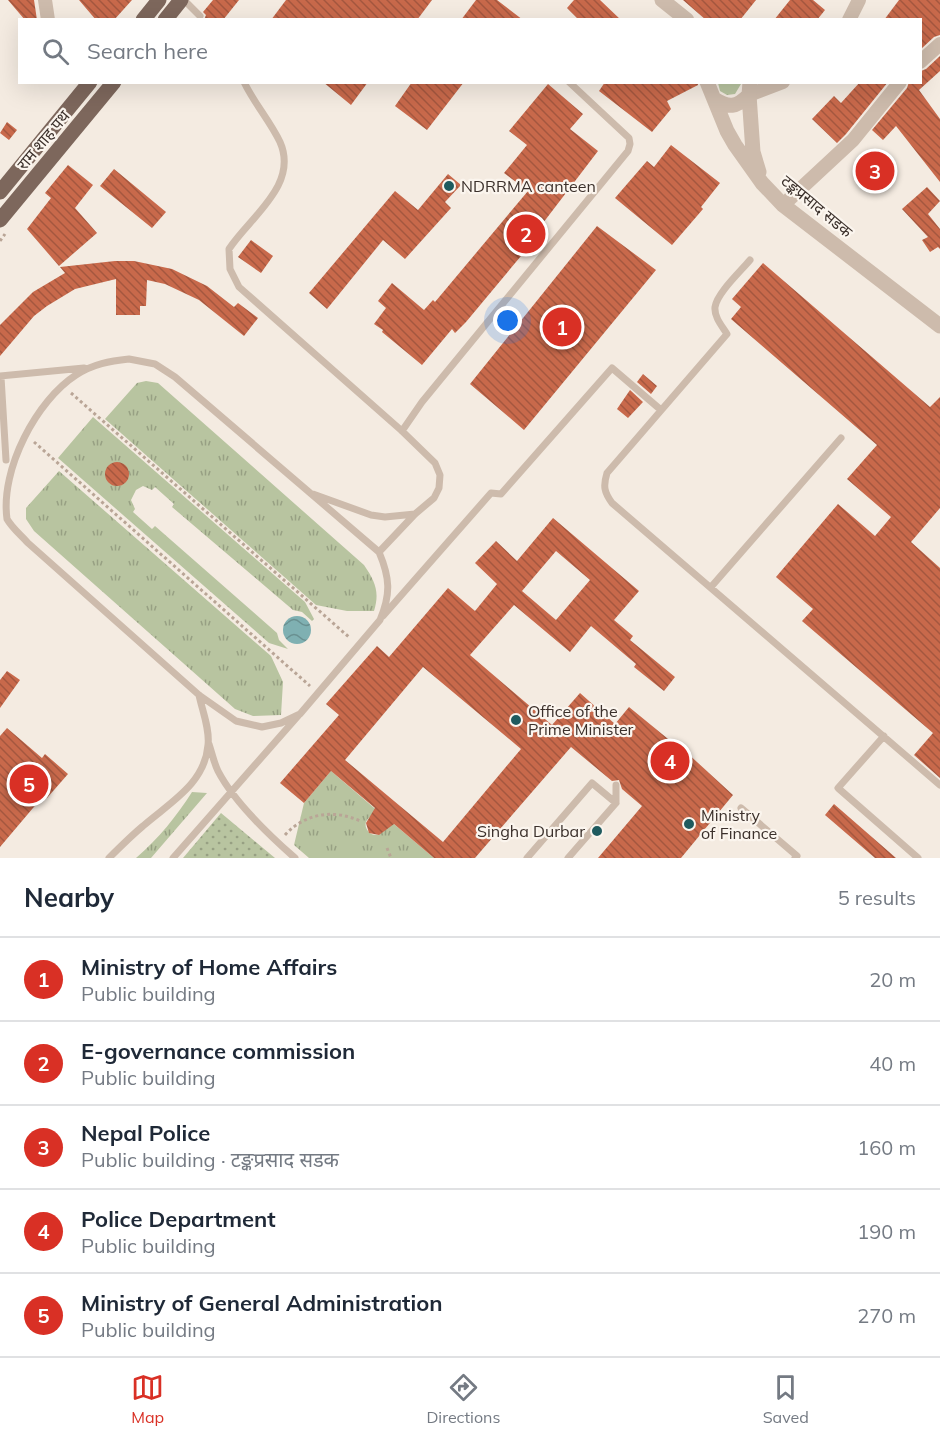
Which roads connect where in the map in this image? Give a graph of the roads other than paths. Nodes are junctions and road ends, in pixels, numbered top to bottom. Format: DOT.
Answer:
graph roads {
  1 [pos="45,0"];
  2 [pos="159,0"];
  3 [pos="182,0"];
  4 [pos="657,0"];
  5 [pos="662,0"];
  6 [pos="859,0"];
  7 [pos="200,16"];
  8 [pos="48,18"];
  9 [pos="145,18"];
  10 [pos="167,18"];
  11 [pos="672,18"];
  12 [pos="684,18"];
  13 [pos="850,18"];
  14 [pos="940,44"];
  15 [pos="922,61"];
  16 [pos="88,84"];
  17 [pos="112,84"];
  18 [pos="245,84"];
  19 [pos="571,84"];
  20 [pos="708,84"];
  21 [pos="772,84"];
  22 [pos="898,84"];
  23 [pos="749,88"];
  24 [pos="714,99"];
  25 [pos="762,183"];
  26 [pos="0,192"];
  27 [pos="783,205"];
  28 [pos="0,220"];
  29 [pos="750,260"];
  30 [pos="940,326"];
  31 [pos="90,368"];
  32 [pos="1,376"];
  33 [pos="661,410"];
  34 [pos="402,431"];
  35 [pos="841,438"];
  36 [pos="6,462"];
  37 [pos="309,493"];
  38 [pos="415,514"];
  39 [pos="379,552"];
  40 [pos="711,587"];
  41 [pos="380,620"];
  42 [pos="199,695"];
  43 [pos="300,714"];
  44 [pos="884,736"];
  45 [pos="209,742"];
  46 [pos="616,785"];
  47 [pos="940,785"];
  48 [pos="232,791"];
  49 [pos="616,803"];
  50 [pos="741,808"];
  51 [pos="109,858"];
  52 [pos="173,858"];
  53 [pos="295,858"];
  54 [pos="527,858"];
  55 [pos="568,858"];
  56 [pos="795,858"];
  57 [pos="918,858"];
  1 -- 8 [label="street"];
  2 -- 9 [label="main road"];
  3 -- 7 [label="lane"];
  3 -- 10 [label="main road"];
  4 -- 11 [label="street"];
  5 -- 12 [label="street"];
  6 -- 13 [label="street"];
  14 -- 15 [label="street"];
  16 -- 26 [label="main road, राम शाह पथ"];
  17 -- 28 [label="main road, राम शाह पथ"];
  18 -- 34 [label="lane"];
  19 -- 34 [label="lane"];
  20 -- 24 [label="street, टङ्कप्रसाद सडक"];
  21 -- 23 [label="street"];
  22 -- 27 [label="street"];
  23 -- 24 [label="street"];
  23 -- 25 [label="street"];
  24 -- 25 [label="street, टङ्कप्रसाद सडक"];
  25 -- 27 [label="street, टङ्कप्रसाद सडक"];
  27 -- 30 [label="street, टङ्कप्रसाद सडक"];
  29 -- 33 [label="lane"];
  31 -- 32 [label="lane"];
  31 -- 36 [label="lane"];
  31 -- 37 [label="lane"];
  32 -- 36 [label="lane"];
  33 -- 40 [label="lane"];
  33 -- 41 [label="lane"];
  34 -- 38 [label="lane"];
  35 -- 40 [label="lane"];
  36 -- 42 [label="lane"];
  37 -- 38 [label="lane"];
  37 -- 39 [label="lane"];
  38 -- 39 [label="lane"];
  39 -- 41 [label="lane"];
  40 -- 44 [label="lane"];
  41 -- 43 [label="lane"];
  42 -- 43 [label="lane"];
  42 -- 45 [label="lane"];
  43 -- 48 [label="lane"];
  44 -- 47 [label="lane"];
  44 -- 57 [label="lane"];
  45 -- 48 [label="lane"];
  45 -- 51 [label="lane"];
  46 -- 49 [label="lane"];
  48 -- 52 [label="lane"];
  48 -- 53 [label="lane"];
  49 -- 54 [label="lane"];
  49 -- 55 [label="lane"];
  50 -- 56 [label="lane"];
}
